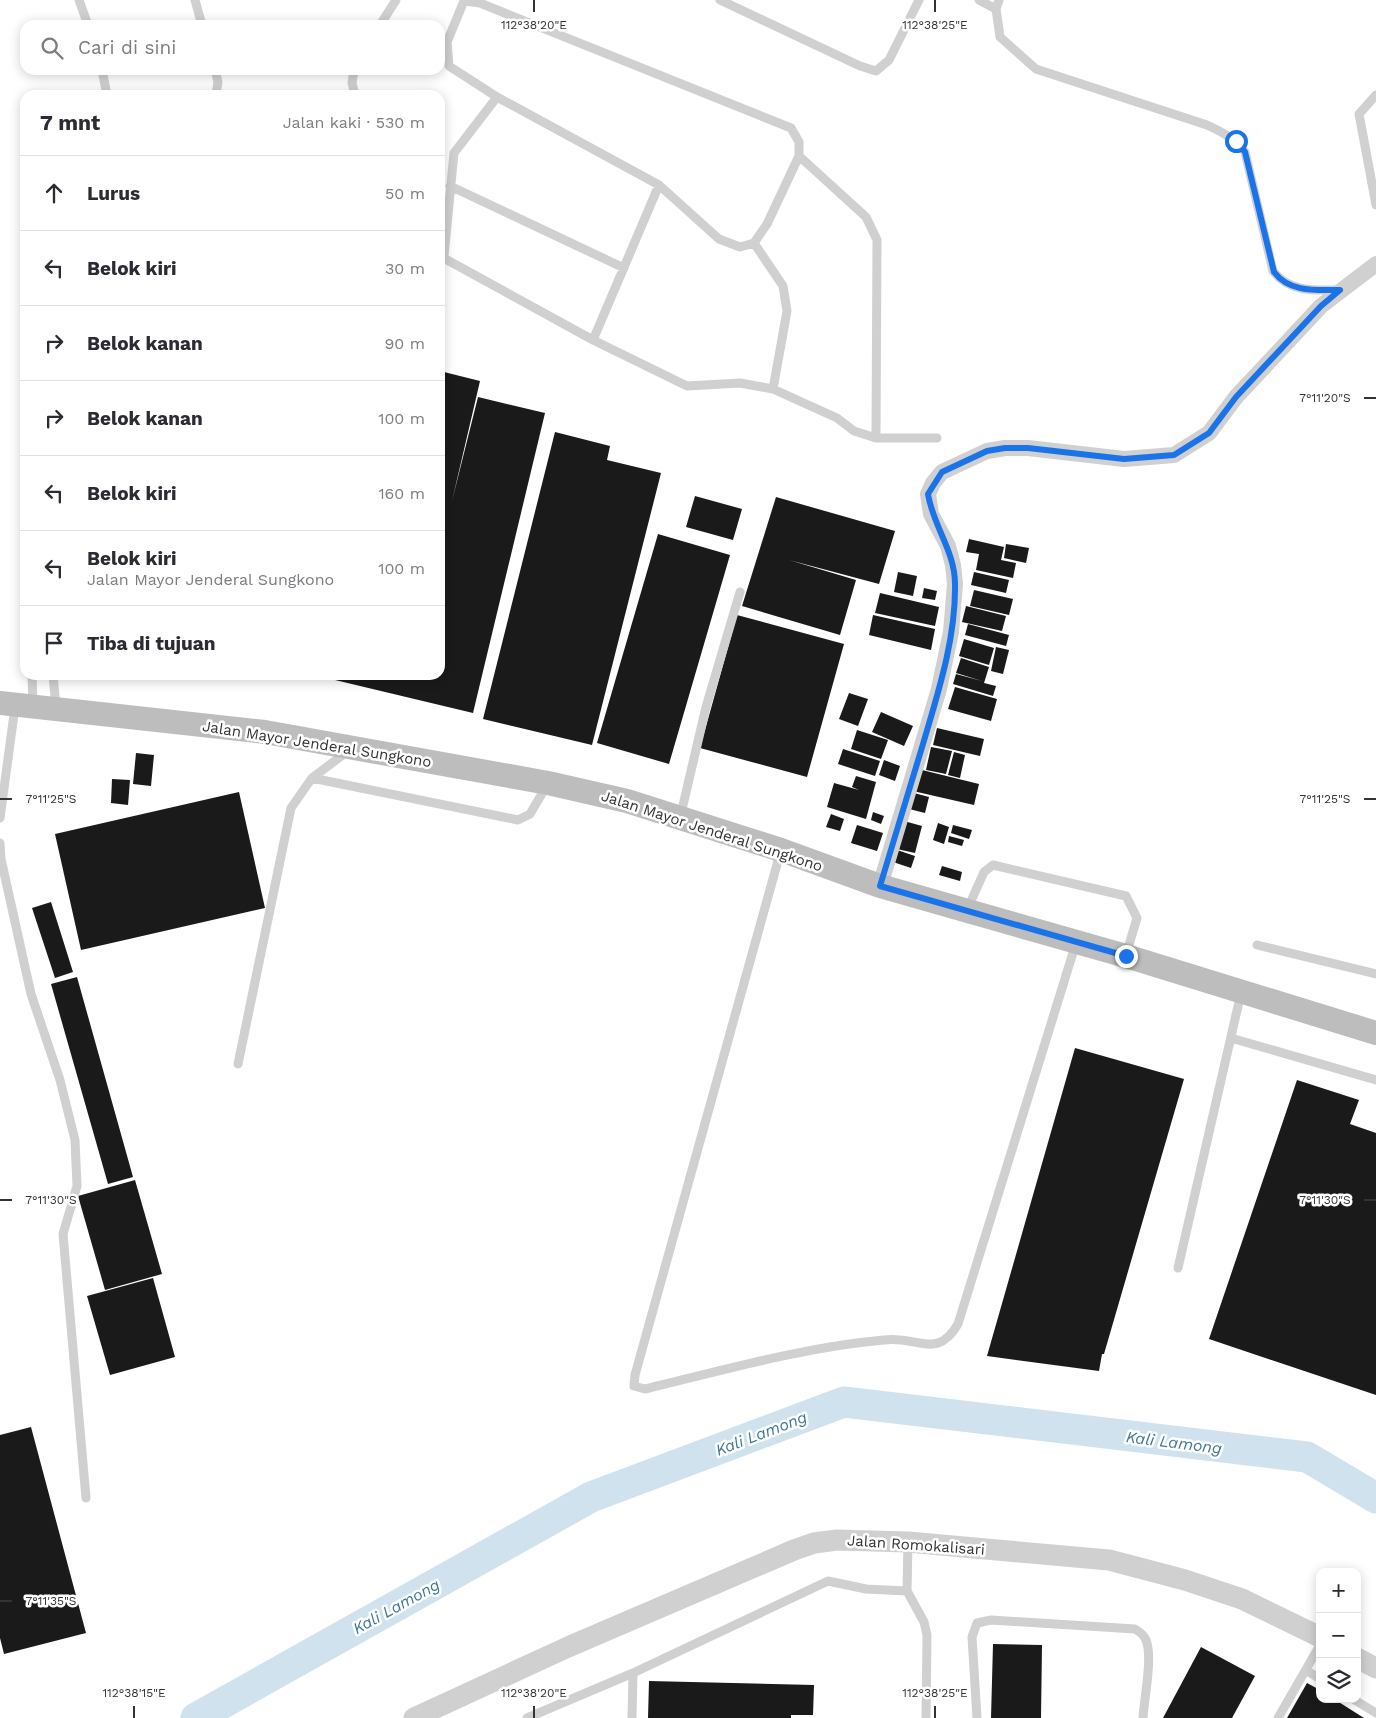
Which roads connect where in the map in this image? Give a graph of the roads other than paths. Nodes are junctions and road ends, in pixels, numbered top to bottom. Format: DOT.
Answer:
graph roads {
  1 [pos="79,0"];
  2 [pos="195,0"];
  3 [pos="396,0"];
  4 [pos="720,0"];
  5 [pos="919,0"];
  6 [pos="979,0"];
  7 [pos="998,4"];
  8 [pos="86,20"];
  9 [pos="201,20"];
  10 [pos="383,20"];
  11 [pos="103,75"];
  12 [pos="216,75"];
  13 [pos="353,75"];
  14 [pos="106,90"];
  15 [pos="217,90"];
  16 [pos="354,90"];
  17 [pos="1376,95"];
  18 [pos="497,97"];
  19 [pos="799,156"];
  20 [pos="659,185"];
  21 [pos="450,186"];
  22 [pos="1376,205"];
  23 [pos="445,230"];
  24 [pos="754,244"];
  25 [pos="445,258"];
  26 [pos="1376,264"];
  27 [pos="624,268"];
  28 [pos="1340,290"];
  29 [pos="593,340"];
  30 [pos="773,389"];
  31 [pos="876,438"];
  32 [pos="937,438"];
  33 [pos="740,592"];
  34 [pos="29,680"];
  35 [pos="53,680"];
  36 [pos="16,704"];
  37 [pos="56,708"];
  38 [pos="352,747"];
  39 [pos="312,778"];
  40 [pos="548,783"];
  41 [pos="0,818"];
  42 [pos="680,818"];
  43 [pos="0,843"];
  44 [pos="781,850"];
  45 [pos="880,886"];
  46 [pos="967,910"];
  47 [pos="1076,942"];
  48 [pos="1257,945"];
  49 [pos="1126,956"];
  50 [pos="1376,974"];
  51 [pos="1242,990"];
  52 [pos="1376,1033"];
  53 [pos="1231,1038"];
  54 [pos="238,1064"];
  55 [pos="1376,1080"];
  56 [pos="1178,1268"];
  57 [pos="86,1498"];
  58 [pos="908,1542"];
  59 [pos="908,1591"];
  60 [pos="1316,1635"];
  61 [pos="1316,1652"];
  62 [pos="1361,1660"];
  63 [pos="1376,1668"];
  64 [pos="1306,1670"];
  65 [pos="633,1673"];
  66 [pos="1316,1676"];
  67 [pos="1359,1703"];
  68 [pos="1376,1714"];
  69 [pos="414,1718"];
  70 [pos="527,1718"];
  71 [pos="632,1718"];
  72 [pos="926,1718"];
  73 [pos="977,1718"];
  74 [pos="1143,1718"];
  75 [pos="1278,1718"];
  1 -- 8 [label="lane"];
  2 -- 9 [label="lane"];
  3 -- 10 [label="lane"];
  4 -- 5 [label="lane"];
  6 -- 7 [label="lane"];
  7 -- 28 [label="lane"];
  11 -- 14 [label="lane"];
  12 -- 15 [label="lane"];
  13 -- 16 [label="lane"];
  17 -- 22 [label="lane"];
  18 -- 19 [label="lane"];
  18 -- 20 [label="lane"];
  18 -- 21 [label="lane"];
  19 -- 24 [label="lane"];
  19 -- 31 [label="lane"];
  20 -- 24 [label="lane"];
  20 -- 27 [label="lane"];
  21 -- 23 [label="lane"];
  21 -- 27 [label="lane"];
  24 -- 30 [label="lane"];
  25 -- 29 [label="lane"];
  26 -- 28 [label="street"];
  27 -- 29 [label="lane"];
  28 -- 45 [label="street"];
  29 -- 30 [label="lane"];
  30 -- 31 [label="lane"];
  31 -- 32 [label="lane"];
  33 -- 42 [label="lane"];
  34 -- 36 [label="lane"];
  35 -- 37 [label="lane"];
  36 -- 37 [label="main road, Jalan Mayor Jenderal Sungkono"];
  36 -- 41 [label="lane"];
  37 -- 38 [label="main road, Jalan Mayor Jenderal Sungkono"];
  38 -- 39 [label="lane"];
  38 -- 40 [label="main road, Jalan Mayor Jenderal Sungkono"];
  39 -- 40 [label="lane"];
  39 -- 54 [label="lane"];
  40 -- 42 [label="main road, Jalan Mayor Jenderal Sungkono"];
  42 -- 44 [label="main road, Jalan Mayor Jenderal Sungkono"];
  43 -- 57 [label="lane"];
  44 -- 45 [label="main road, Jalan Mayor Jenderal Sungkono"];
  44 -- 47 [label="lane"];
  45 -- 46 [label="main road, Jalan Mayor Jenderal Sungkono"];
  46 -- 47 [label="main road, Jalan Mayor Jenderal Sungkono"];
  46 -- 49 [label="lane"];
  47 -- 49 [label="main road, Jalan Mayor Jenderal Sungkono"];
  48 -- 50 [label="lane"];
  49 -- 51 [label="main road, Jalan Mayor Jenderal Sungkono"];
  51 -- 52 [label="main road, Jalan Mayor Jenderal Sungkono"];
  51 -- 53 [label="lane"];
  53 -- 55 [label="lane"];
  53 -- 56 [label="lane"];
  58 -- 59 [label="lane"];
  58 -- 60 [label="street, Jalan Romokalisari"];
  58 -- 69 [label="street, Jalan Romokalisari"];
  59 -- 65 [label="lane"];
  59 -- 72 [label="lane"];
  61 -- 64 [label="lane"];
  62 -- 63 [label="street"];
  64 -- 66 [label="lane"];
  64 -- 75 [label="lane"];
  65 -- 70 [label="lane"];
  65 -- 71 [label="lane"];
  67 -- 68 [label="lane"];
  73 -- 74 [label="lane"];
}
